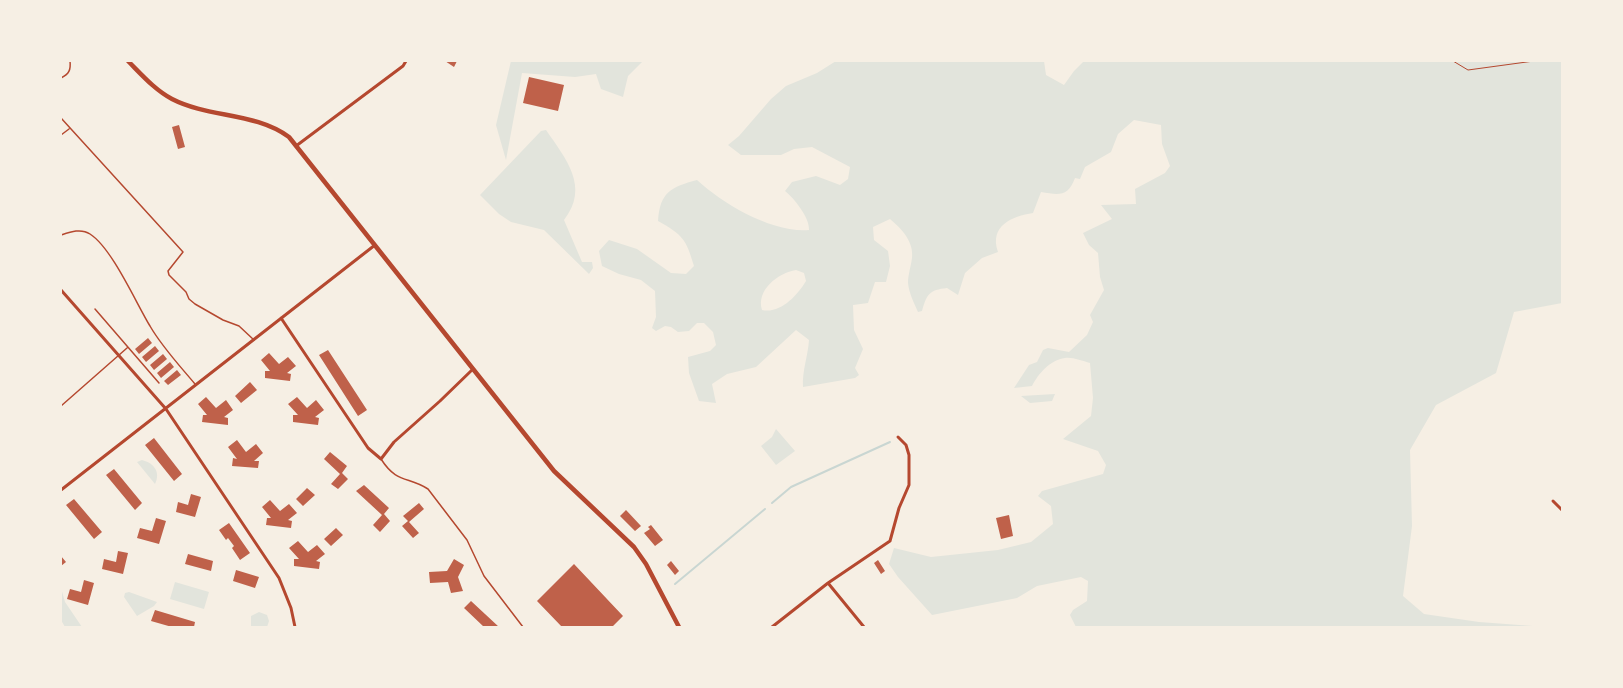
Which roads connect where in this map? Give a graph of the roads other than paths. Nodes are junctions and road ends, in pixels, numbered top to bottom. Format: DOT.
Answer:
graph roads {
  1 [pos="70,61"];
  2 [pos="128,61"];
  3 [pos="406,61"];
  4 [pos="61,78"];
  5 [pos="61,118"];
  6 [pos="70,128"];
  7 [pos="61,134"];
  8 [pos="296,146"];
  9 [pos="61,235"];
  10 [pos="375,246"];
  11 [pos="61,290"];
  12 [pos="95,309"];
  13 [pos="281,318"];
  14 [pos="254,340"];
  15 [pos="127,347"];
  16 [pos="118,355"];
  17 [pos="473,369"];
  18 [pos="159,383"];
  19 [pos="196,386"];
  20 [pos="61,406"];
  21 [pos="166,409"];
  22 [pos="898,437"];
  23 [pos="381,459"];
  24 [pos="61,490"];
  25 [pos="1553,501"];
  26 [pos="1562,510"];
  27 [pos="828,583"];
  28 [pos="295,627"];
  29 [pos="523,627"];
  30 [pos="679,627"];
  31 [pos="772,627"];
  32 [pos="864,627"];
  1 -- 4 [label="lane"];
  2 -- 8 [label="main road"];
  3 -- 8 [label="street"];
  5 -- 6 [label="lane"];
  6 -- 7 [label="lane"];
  6 -- 14 [label="lane"];
  8 -- 10 [label="main road"];
  9 -- 19 [label="lane"];
  10 -- 13 [label="street"];
  10 -- 17 [label="main road"];
  11 -- 16 [label="street"];
  12 -- 15 [label="lane"];
  13 -- 14 [label="street"];
  13 -- 23 [label="street"];
  14 -- 19 [label="street"];
  15 -- 16 [label="lane"];
  15 -- 18 [label="lane"];
  16 -- 20 [label="lane"];
  16 -- 21 [label="street"];
  17 -- 23 [label="street"];
  17 -- 30 [label="main road"];
  19 -- 21 [label="street"];
  21 -- 24 [label="street"];
  21 -- 28 [label="street"];
  22 -- 27 [label="street"];
  23 -- 29 [label="lane"];
  25 -- 26 [label="street"];
  27 -- 31 [label="street"];
  27 -- 32 [label="street"];
}
